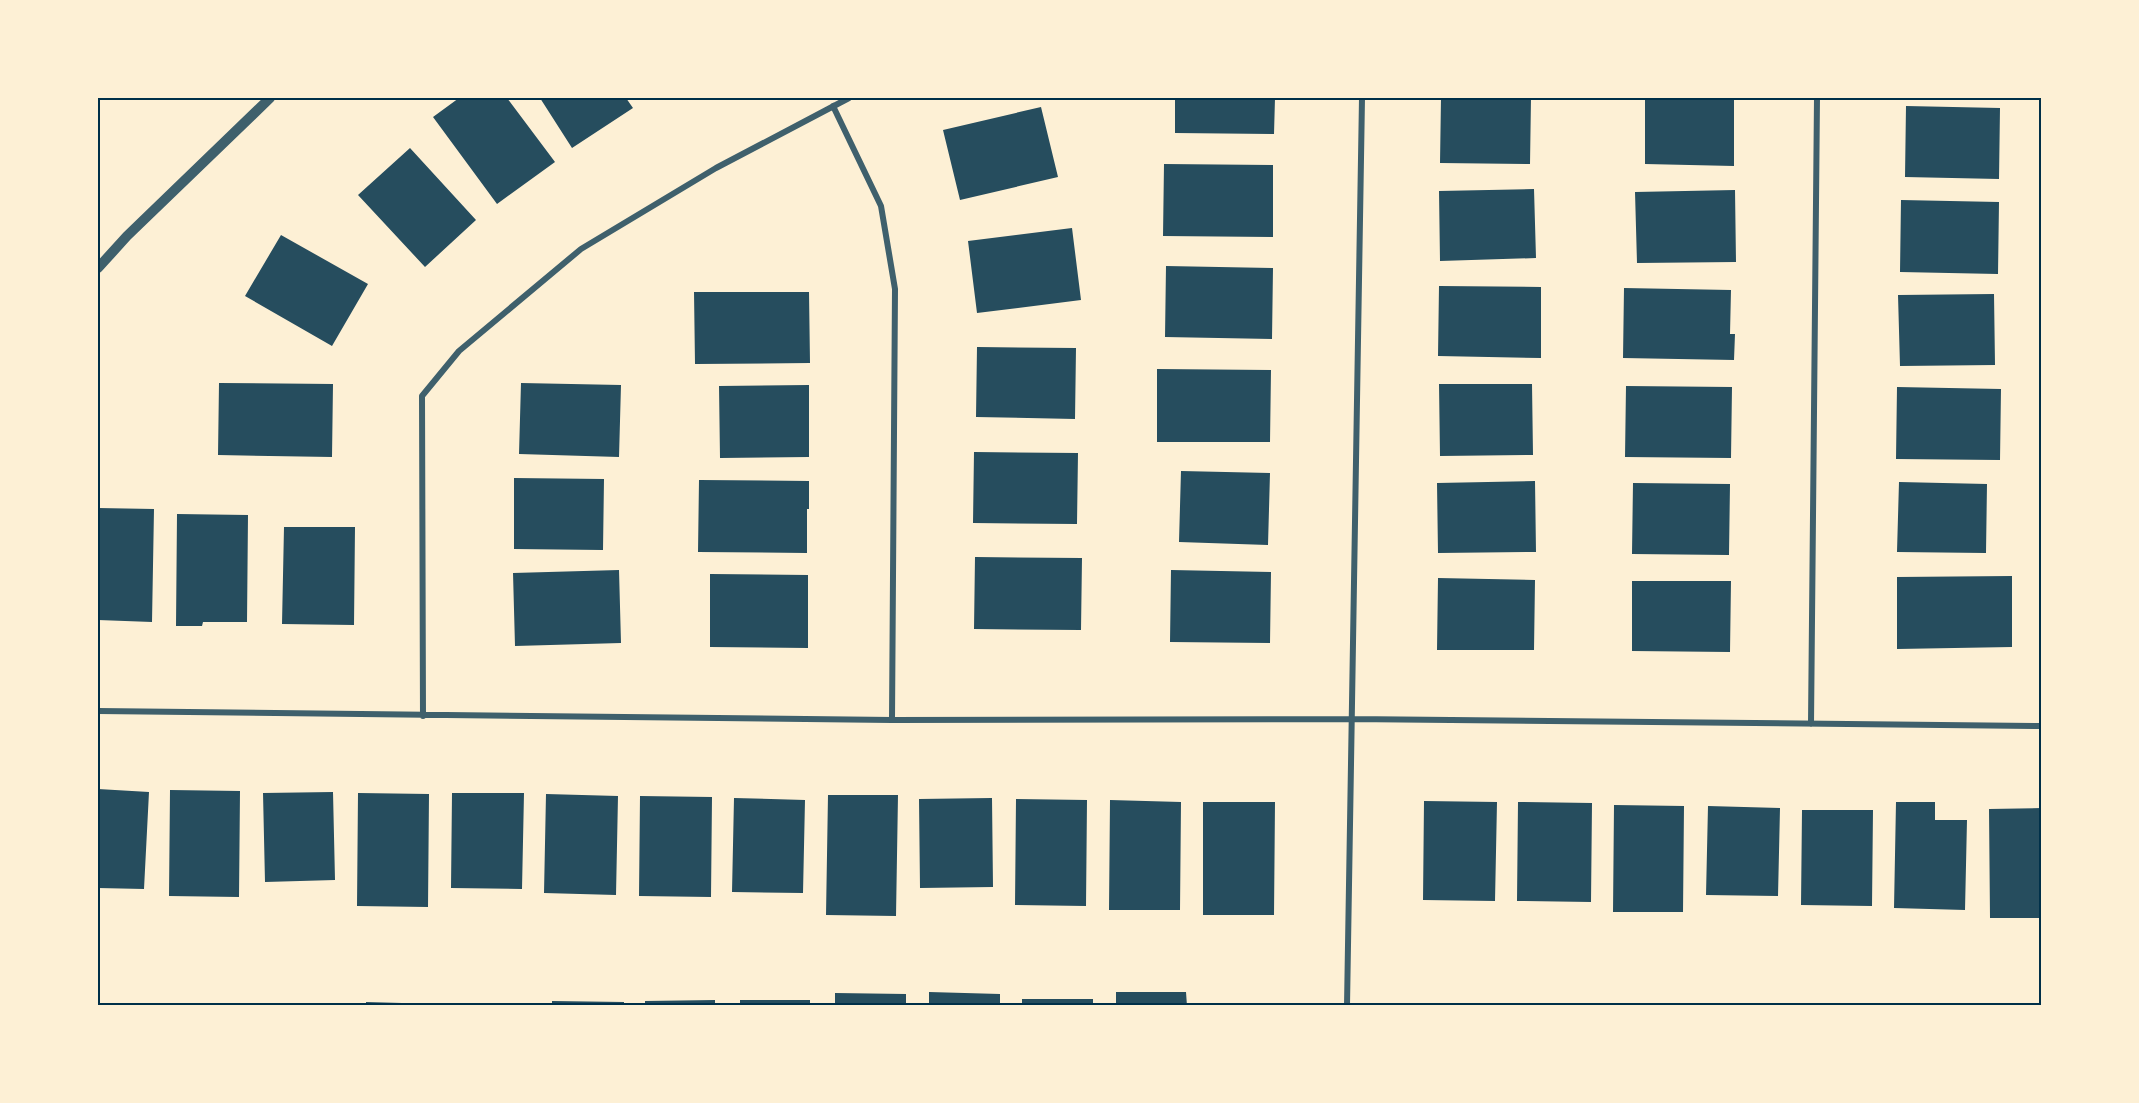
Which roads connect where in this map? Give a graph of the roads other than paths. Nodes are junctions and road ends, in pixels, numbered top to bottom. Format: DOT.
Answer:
graph roads {
  1 [pos="270,98"];
  2 [pos="849,98"];
  3 [pos="1362,98"];
  4 [pos="1817,98"];
  5 [pos="833,106"];
  6 [pos="98,268"];
  7 [pos="98,711"];
  8 [pos="423,716"];
  9 [pos="1351,719"];
  10 [pos="892,720"];
  11 [pos="1811,724"];
  12 [pos="2042,726"];
  13 [pos="1347,1005"];
  1 -- 6 [label="street"];
  2 -- 5 [label="street"];
  3 -- 9 [label="street"];
  4 -- 11 [label="street"];
  5 -- 8 [label="street"];
  5 -- 10 [label="street"];
  7 -- 8 [label="street"];
  8 -- 10 [label="street"];
  9 -- 10 [label="street"];
  9 -- 11 [label="street"];
  9 -- 13 [label="street"];
  11 -- 12 [label="street"];
}
